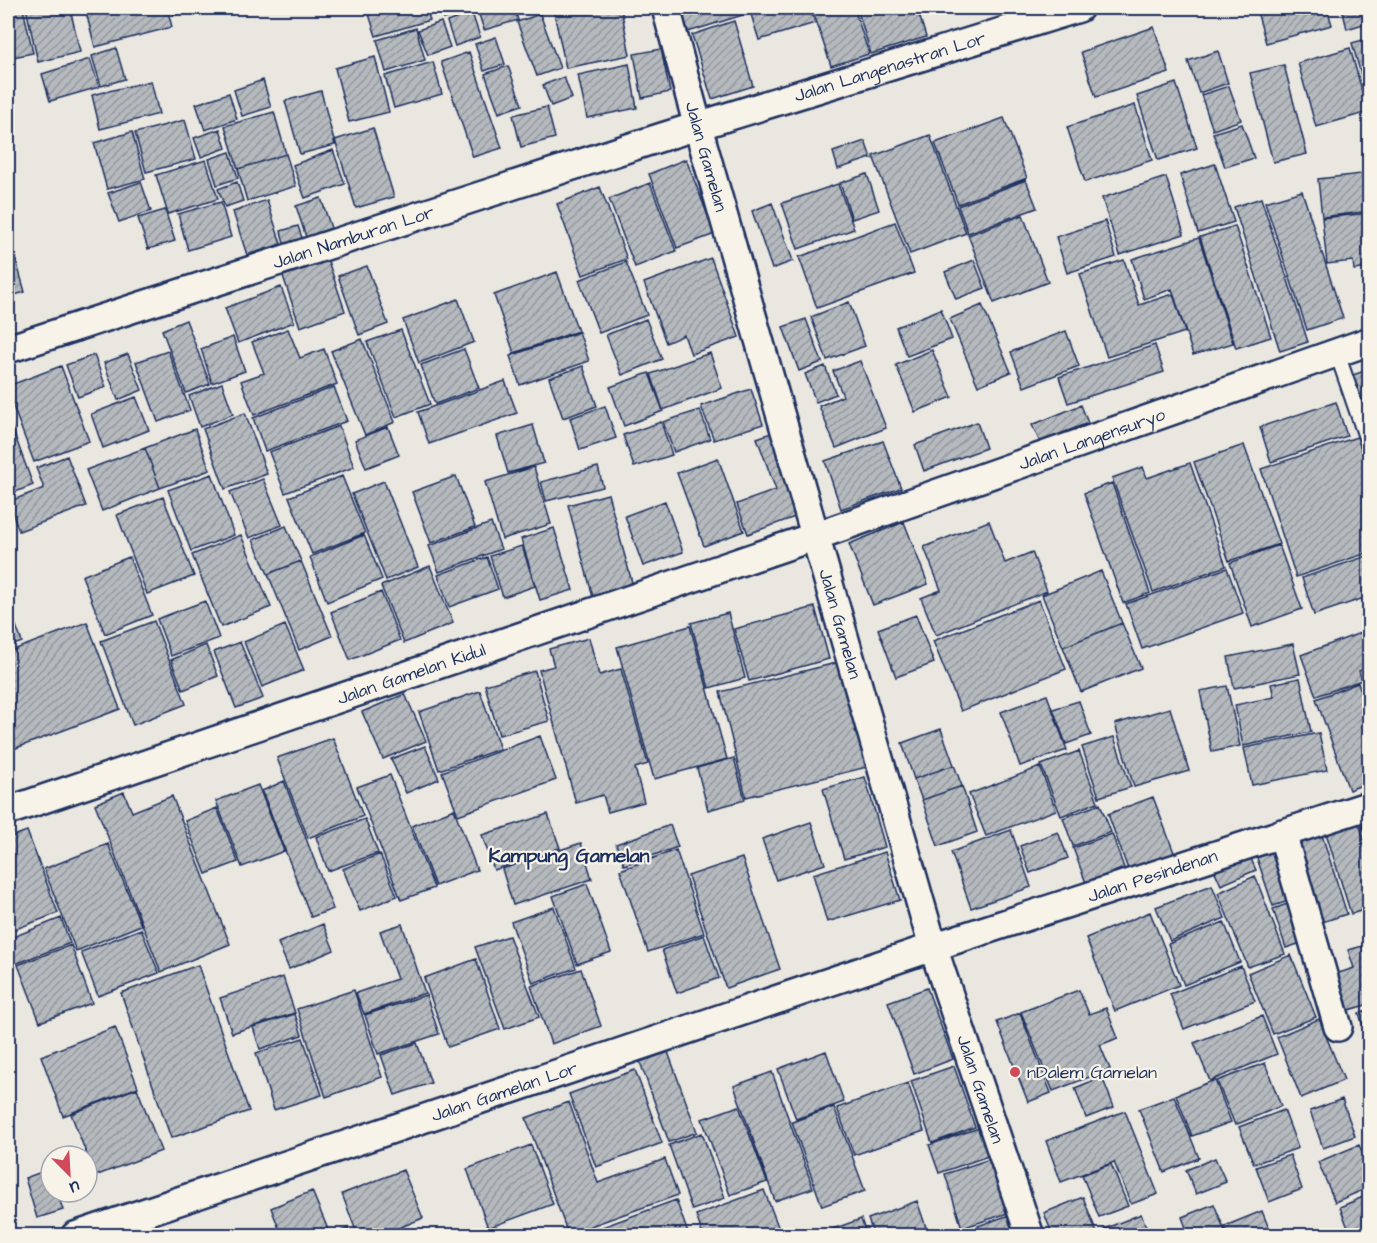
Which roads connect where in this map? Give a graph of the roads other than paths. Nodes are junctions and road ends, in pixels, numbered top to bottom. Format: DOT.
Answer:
graph roads {
  1 [pos="666,8"];
  2 [pos="1079,8"];
  3 [pos="698,127"];
  4 [pos="1370,341"];
  5 [pos="8,349"];
  6 [pos="1337,353"];
  7 [pos="1370,449"];
  8 [pos="816,536"];
  9 [pos="1370,805"];
  10 [pos="8,811"];
  11 [pos="1282,833"];
  12 [pos="933,947"];
  13 [pos="1338,1027"];
  14 [pos="75,1236"];
  15 [pos="1030,1236"];
  1 -- 3 [label="street, Jalan Gamelan"];
  2 -- 3 [label="street, Jalan Langenastran Lor"];
  3 -- 5 [label="street, Jalan Namburan Lor"];
  3 -- 8 [label="street, Jalan Gamelan"];
  4 -- 6 [label="street, Jalan Langensuryo"];
  6 -- 7 [label="lane"];
  6 -- 8 [label="street, Jalan Langensuryo"];
  8 -- 10 [label="street, Jalan Gamelan Kidul"];
  8 -- 12 [label="street, Jalan Gamelan"];
  9 -- 11 [label="street, Jalan Pesindenan"];
  11 -- 12 [label="street, Jalan Pesindenan"];
  11 -- 13 [label="street"];
  12 -- 14 [label="street, Jalan Gamelan Lor"];
  12 -- 15 [label="street, Jalan Gamelan"];
}
